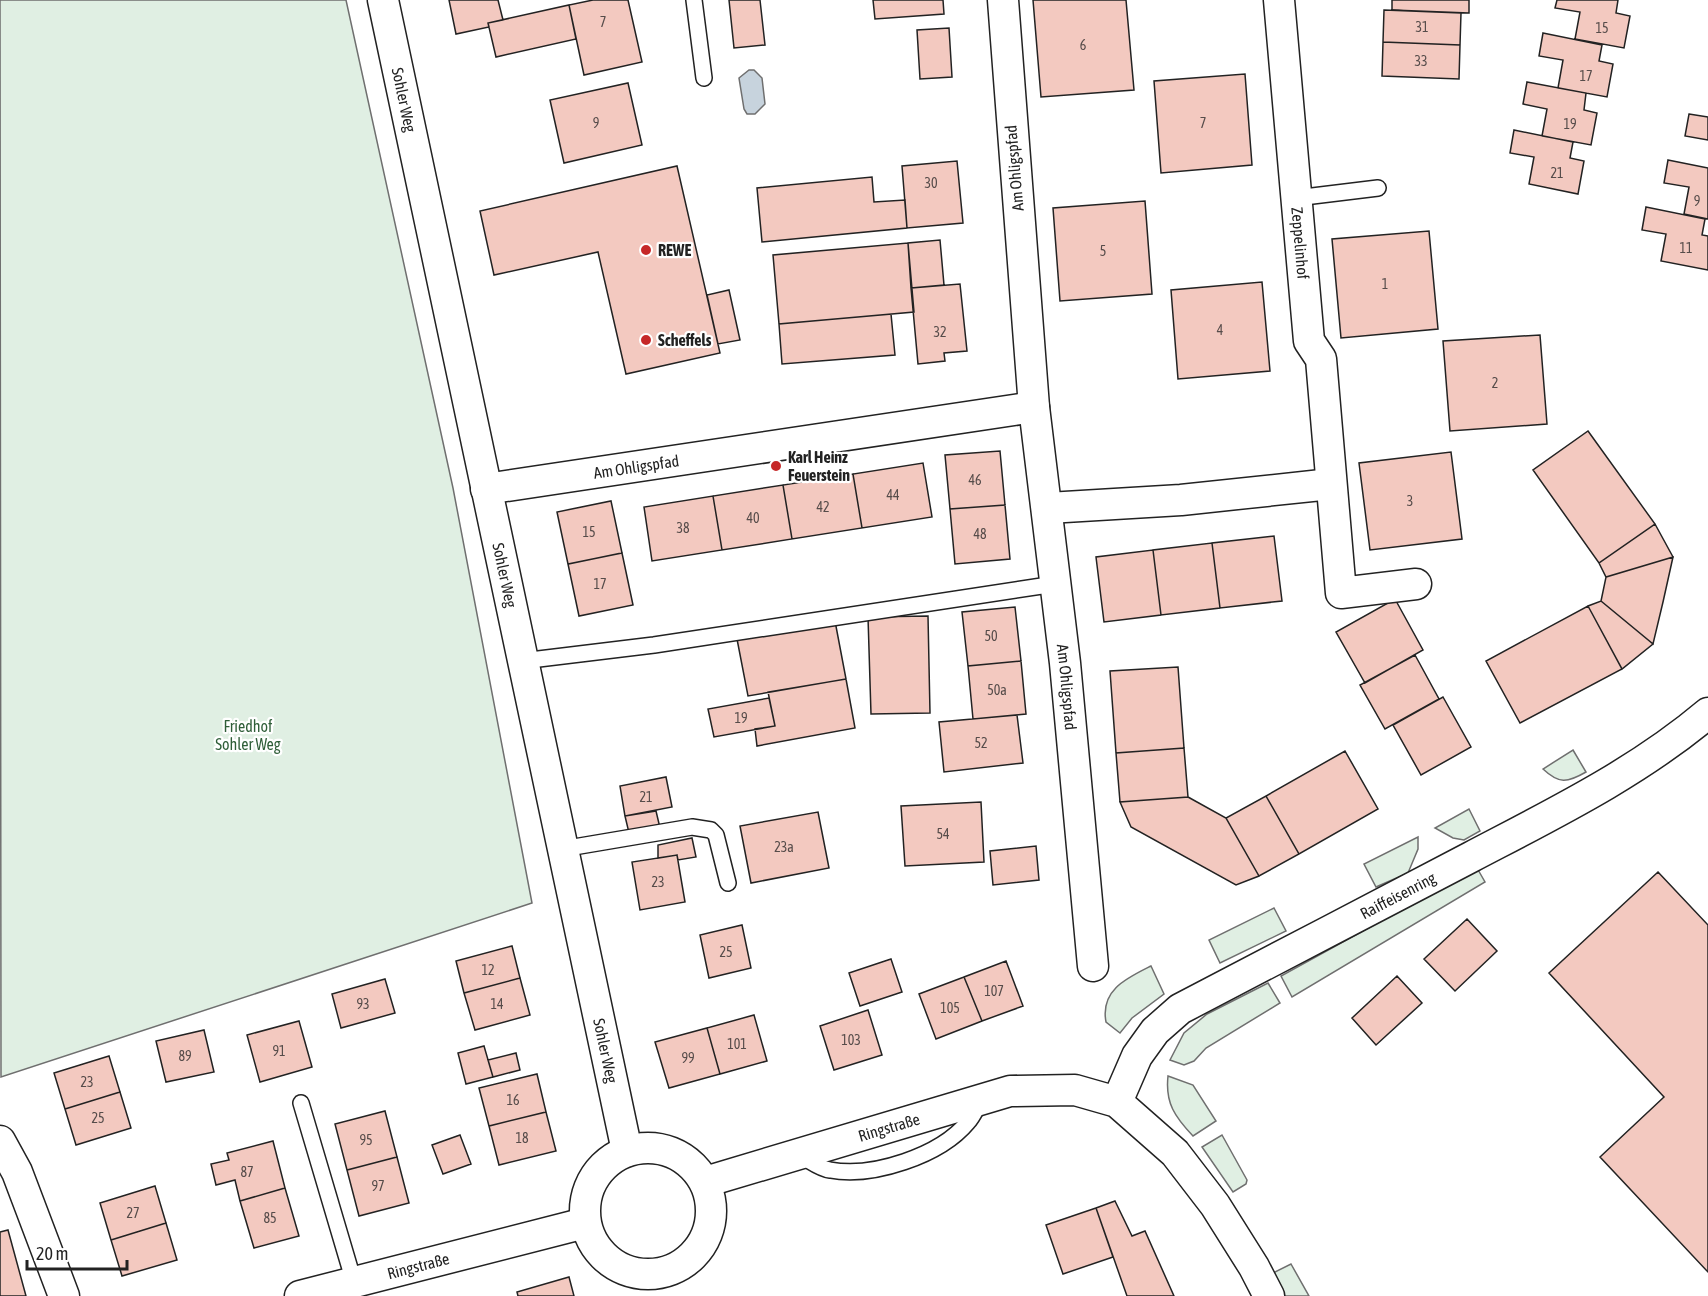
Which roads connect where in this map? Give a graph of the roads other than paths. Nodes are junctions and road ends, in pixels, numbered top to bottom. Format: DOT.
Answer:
graph roads {
  1 [pos="383,0"];
  2 [pos="694,0"];
  3 [pos="1003,0"];
  4 [pos="1279,0"];
  5 [pos="704,78"];
  6 [pos="1378,188"];
  7 [pos="1296,198"];
  8 [pos="1034,407"];
  9 [pos="1331,484"];
  10 [pos="486,489"];
  11 [pos="1048,508"];
  12 [pos="1055,584"];
  13 [pos="1416,584"];
  14 [pos="522,661"];
  15 [pos="1708,713"];
  16 [pos="562,849"];
  17 [pos="728,883"];
  18 [pos="1093,966"];
  19 [pos="1117,1102"];
  20 [pos="301,1103"];
  21 [pos="0,1141"];
  22 [pos="627,1151"];
  23 [pos="705,1182"];
  24 [pos="585,1223"];
  25 [pos="354,1282"];
  26 [pos="655,1285"];
  27 [pos="64,1296"];
  28 [pos="300,1296"];
  29 [pos="1269,1296"];
  1 -- 10 [label="street, Sohler Weg"];
  2 -- 5 [label="lane"];
  3 -- 8 [label="street, Am Ohligspfad"];
  4 -- 7 [label="street, Zeppelinhof"];
  6 -- 7 [label="lane"];
  7 -- 9 [label="street, Zeppelinhof"];
  8 -- 10 [label="street, Am Ohligspfad"];
  8 -- 11 [label="street, Am Ohligspfad"];
  9 -- 11 [label="street"];
  9 -- 13 [label="street, Zeppelinhof"];
  10 -- 14 [label="street, Sohler Weg"];
  11 -- 12 [label="street, Am Ohligspfad"];
  12 -- 14 [label="lane"];
  12 -- 18 [label="street, Am Ohligspfad"];
  14 -- 16 [label="street, Sohler Weg"];
  15 -- 19 [label="street, Raiffeisenring"];
  16 -- 17 [label="lane"];
  16 -- 22 [label="street, Sohler Weg"];
  19 -- 23 [label="street, Ringstraße"];
  19 -- 29 [label="street"];
  20 -- 25 [label="lane"];
  21 -- 27 [label="street"];
  22 -- 23 [label="street"];
  22 -- 24 [label="street"];
  23 -- 26 [label="street"];
  24 -- 25 [label="street, Ringstraße"];
  24 -- 26 [label="street"];
  25 -- 28 [label="street, Ringstraße"];
}
